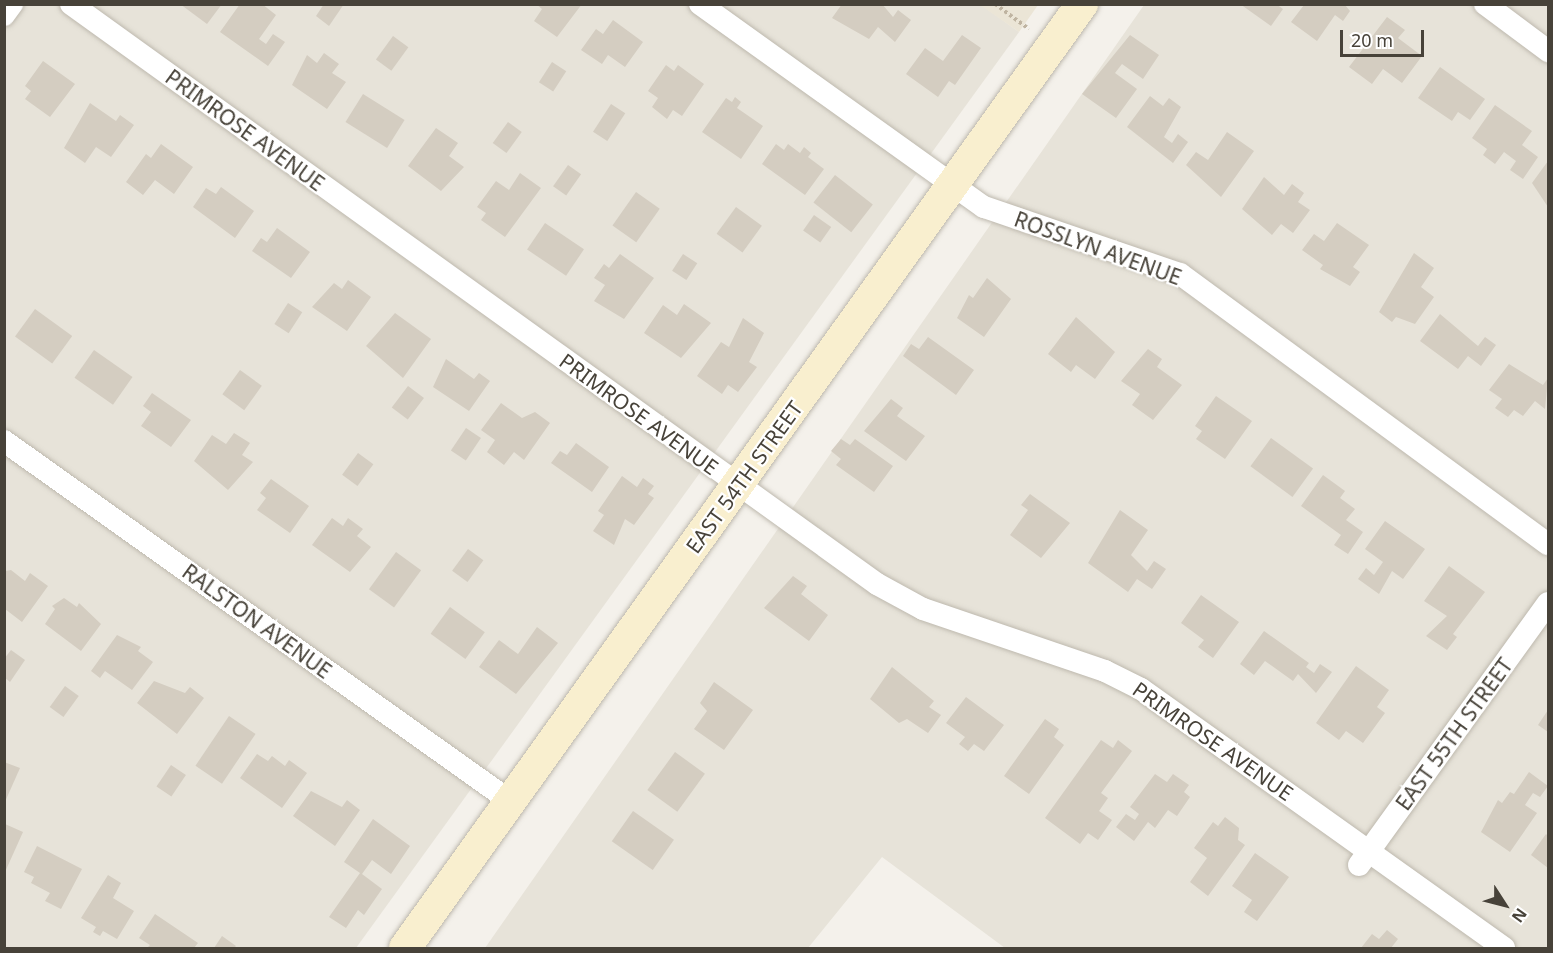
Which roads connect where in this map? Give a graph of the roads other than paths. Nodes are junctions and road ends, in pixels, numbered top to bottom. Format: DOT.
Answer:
graph roads {
  1 [pos="12,4"];
  2 [pos="71,4"];
  3 [pos="700,4"];
  4 [pos="1082,4"];
  5 [pos="1485,4"];
  6 [pos="4,15"];
  7 [pos="1548,51"];
  8 [pos="952,185"];
  9 [pos="4,441"];
  10 [pos="737,485"];
  11 [pos="1548,544"];
  12 [pos="1548,603"];
  13 [pos="510,801"];
  14 [pos="1364,858"];
  15 [pos="405,948"];
  16 [pos="1504,948"];
  1 -- 6 [label="street"];
  2 -- 10 [label="street, PRIMROSE AVENUE"];
  3 -- 8 [label="street, ROSSLYN AVENUE"];
  4 -- 8 [label="street, EAST 54TH STREET"];
  5 -- 7 [label="street"];
  8 -- 10 [label="street, EAST 54TH STREET"];
  8 -- 11 [label="street, ROSSLYN AVENUE"];
  9 -- 13 [label="street, RALSTON AVENUE"];
  10 -- 13 [label="street, EAST 54TH STREET"];
  10 -- 14 [label="street, PRIMROSE AVENUE"];
  12 -- 14 [label="street, EAST 55TH STREET"];
  13 -- 15 [label="street, EAST 54TH STREET"];
  14 -- 16 [label="street, PRIMROSE AVENUE"];
}
